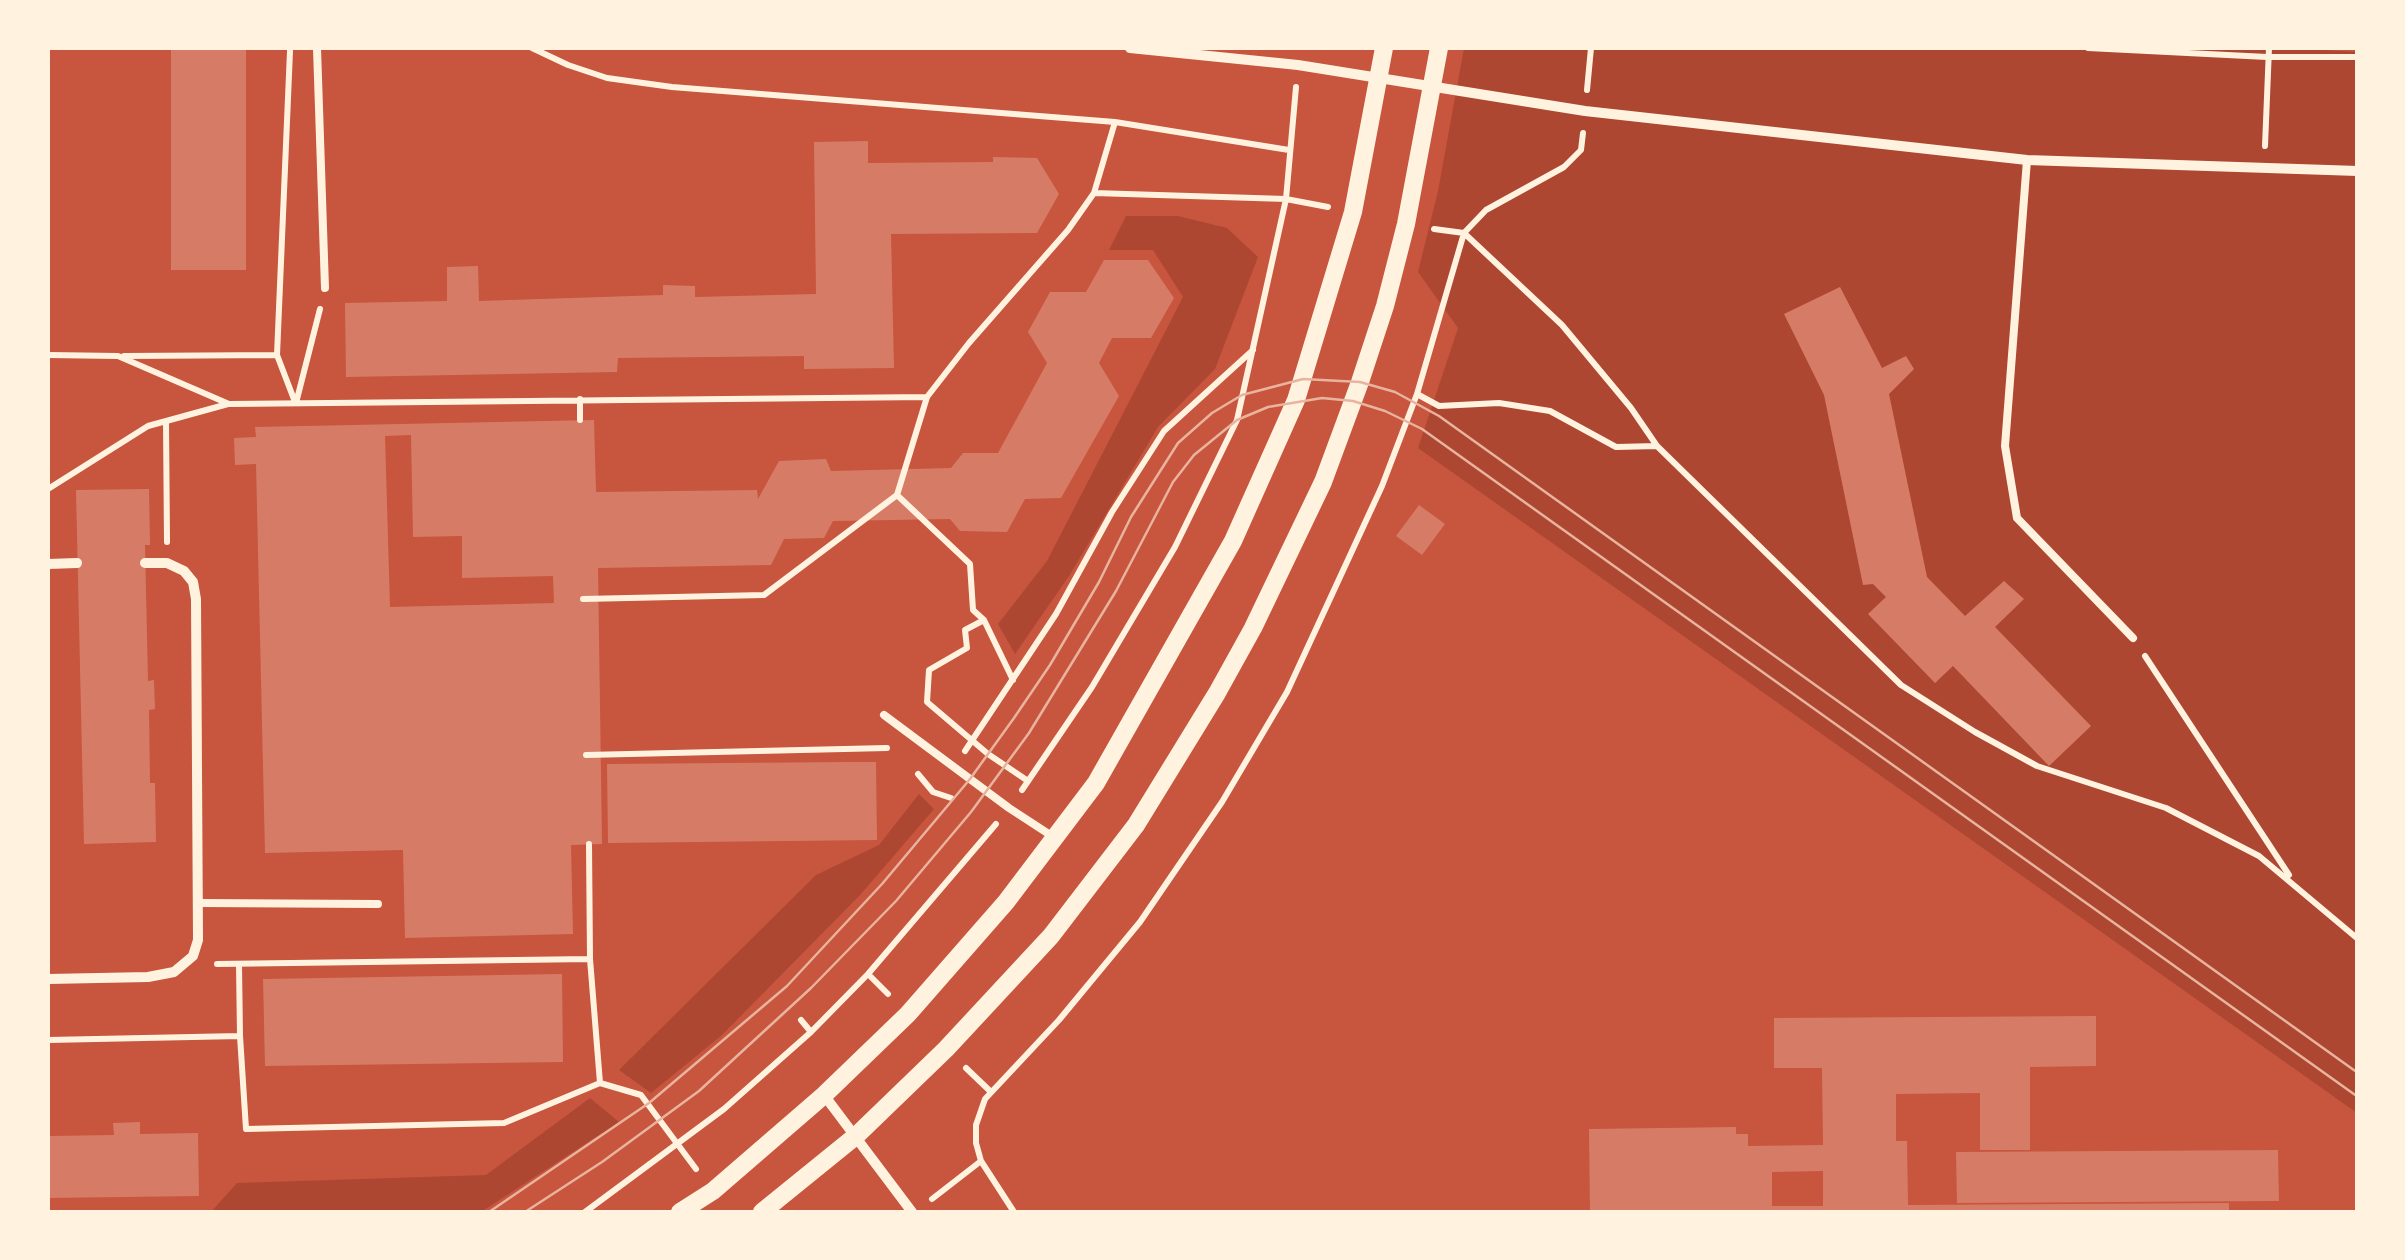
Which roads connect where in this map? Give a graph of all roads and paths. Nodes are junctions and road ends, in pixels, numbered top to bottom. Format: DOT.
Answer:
graph roads {
  1 [pos="290,48"];
  2 [pos="317,48"];
  3 [pos="532,48"];
  4 [pos="1130,48"];
  5 [pos="1384,48"];
  6 [pos="1439,48"];
  7 [pos="1591,48"];
  8 [pos="2088,48"];
  9 [pos="2268,52"];
  10 [pos="2358,57"];
  11 [pos="1298,65"];
  12 [pos="1380,78"];
  13 [pos="1431,86"];
  14 [pos="1585,112"];
  15 [pos="1115,122"];
  16 [pos="1288,150"];
  17 [pos="2027,160"];
  18 [pos="2265,169"];
  19 [pos="2358,172"];
  20 [pos="1094,192"];
  21 [pos="1286,199"];
  22 [pos="1464,233"];
  23 [pos="325,288"];
  24 [pos="1254,349"];
  25 [pos="48,355"];
  26 [pos="277,355"];
  27 [pos="118,356"];
  28 [pos="1417,394"];
  29 [pos="928,397"];
  30 [pos="580,399"];
  31 [pos="296,403"];
  32 [pos="229,404"];
  33 [pos="580,420"];
  34 [pos="166,421"];
  35 [pos="1657,446"];
  36 [pos="48,489"];
  37 [pos="897,495"];
  38 [pos="145,563"];
  39 [pos="48,564"];
  40 [pos="77,564"];
  41 [pos="167,564"];
  42 [pos="583,599"];
  43 [pos="984,620"];
  44 [pos="2134,638"];
  45 [pos="1014,681"];
  46 [pos="884,715"];
  47 [pos="973,742"];
  48 [pos="892,748"];
  49 [pos="586,755"];
  50 [pos="914,770"];
  51 [pos="1028,782"];
  52 [pos="962,806"];
  53 [pos="1009,808"];
  54 [pos="980,821"];
  55 [pos="992,830"];
  56 [pos="1055,838"];
  57 [pos="589,844"];
  58 [pos="2294,882"];
  59 [pos="198,903"];
  60 [pos="378,904"];
  61 [pos="2358,940"];
  62 [pos="590,959"];
  63 [pos="48,979"];
  64 [pos="802,1020"];
  65 [pos="810,1032"];
  66 [pos="240,1036"];
  67 [pos="48,1040"];
  68 [pos="600,1082"];
  69 [pos="824,1096"];
  70 [pos="857,1135"];
  71 [pos="678,1144"];
  72 [pos="982,1161"];
  73 [pos="928,1202"];
  74 [pos="584,1212"];
  75 [pos="680,1212"];
  76 [pos="762,1212"];
  77 [pos="912,1212"];
  78 [pos="1014,1212"];
  1 -- 26 [label="path"];
  2 -- 23 [label="lane"];
  3 -- 15 [label="path"];
  4 -- 11 [label="street"];
  5 -- 12 [label="street"];
  6 -- 13 [label="street"];
  7 -- 14 [label="path"];
  8 -- 9 [label="path"];
  9 -- 10 [label="path"];
  9 -- 18 [label="path"];
  11 -- 12 [label="street"];
  11 -- 16 [label="path"];
  12 -- 13 [label="street"];
  12 -- 56 [label="street"];
  13 -- 14 [label="street"];
  13 -- 70 [label="street"];
  14 -- 17 [label="street"];
  14 -- 22 [label="path"];
  15 -- 16 [label="path"];
  15 -- 20 [label="path"];
  16 -- 21 [label="path"];
  17 -- 18 [label="street"];
  17 -- 44 [label="lane"];
  18 -- 19 [label="street"];
  20 -- 21 [label="path"];
  20 -- 29 [label="path"];
  21 -- 24 [label="path"];
  22 -- 28 [label="path"];
  22 -- 35 [label="path"];
  23 -- 31 [label="path"];
  24 -- 45 [label="path"];
  24 -- 51 [label="path"];
  25 -- 27 [label="path"];
  26 -- 27 [label="path"];
  26 -- 31 [label="path"];
  27 -- 32 [label="path"];
  28 -- 35 [label="path"];
  28 -- 72 [label="path"];
  29 -- 30 [label="path"];
  29 -- 37 [label="path"];
  30 -- 31 [label="path"];
  30 -- 33 [label="path"];
  31 -- 32 [label="path"];
  32 -- 34 [label="path"];
  34 -- 36 [label="path"];
  34 -- 41 [label="path"];
  35 -- 58 [label="path"];
  37 -- 42 [label="path"];
  37 -- 43 [label="path"];
  38 -- 41 [label="street"];
  39 -- 40 [label="street"];
  41 -- 59 [label="street"];
  43 -- 45 [label="path"];
  43 -- 47 [label="path"];
  44 -- 58 [label="path"];
  45 -- 47 [label="path"];
  46 -- 53 [label="lane"];
  47 -- 51 [label="path"];
  48 -- 49 [label="path"];
  50 -- 52 [label="path"];
  51 -- 53 [label="path"];
  53 -- 55 [label="path"];
  53 -- 56 [label="lane"];
  54 -- 55 [label="path"];
  55 -- 65 [label="path"];
  56 -- 69 [label="street"];
  57 -- 62 [label="path"];
  58 -- 61 [label="path"];
  59 -- 60 [label="lane"];
  59 -- 63 [label="street"];
  62 -- 66 [label="path"];
  62 -- 68 [label="path"];
  64 -- 65 [label="path"];
  65 -- 71 [label="path"];
  66 -- 67 [label="path"];
  66 -- 68 [label="path"];
  68 -- 71 [label="path"];
  69 -- 70 [label="street"];
  69 -- 75 [label="street"];
  70 -- 76 [label="street"];
  70 -- 77 [label="street"];
  71 -- 74 [label="path"];
  72 -- 73 [label="path"];
  72 -- 78 [label="path"];
}
